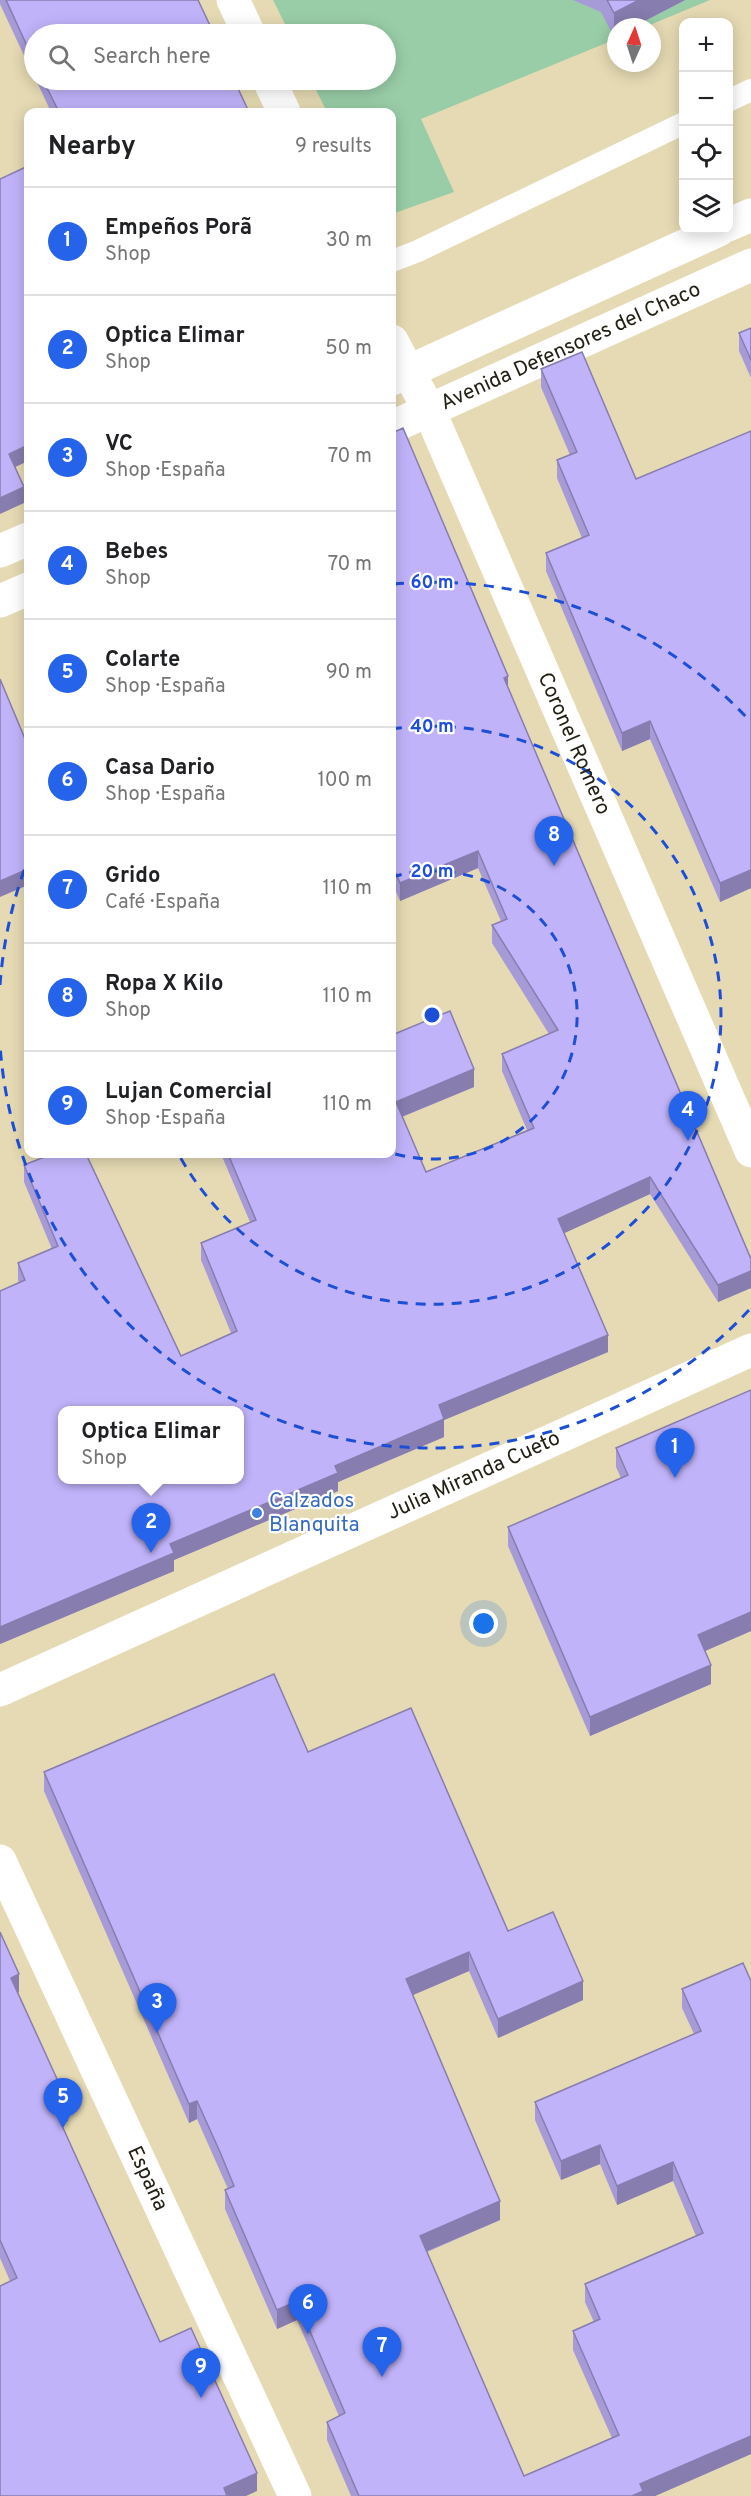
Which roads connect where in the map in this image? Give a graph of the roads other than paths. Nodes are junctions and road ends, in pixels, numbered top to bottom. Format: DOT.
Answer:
graph roads {
  1 [pos="233,0"];
  2 [pos="244,24"];
  3 [pos="274,90"];
  4 [pos="751,90"];
  5 [pos="733,99"];
  6 [pos="282,108"];
  7 [pos="679,125"];
  8 [pos="751,215"];
  9 [pos="733,223"];
  10 [pos="710,234"];
  11 [pos="396,259"];
  12 [pos="751,265"];
  13 [pos="396,358"];
  14 [pos="400,375"];
  15 [pos="429,410"];
  16 [pos="396,425"];
  17 [pos="24,540"];
  18 [pos="0,551"];
  19 [pos="24,591"];
  20 [pos="0,601"];
  21 [pos="751,1151"];
  22 [pos="751,1350"];
  23 [pos="0,1690"];
  24 [pos="0,1862"];
  25 [pos="295,2496"];
  1 -- 2 [label="main road"];
  3 -- 6 [label="main road"];
  4 -- 5 [label="lane"];
  7 -- 11 [label="lane"];
  8 -- 9 [label="main road"];
  10 -- 14 [label="main road, Avenida Defensores del Chaco"];
  12 -- 15 [label="main road, Avenida Defensores del Chaco"];
  13 -- 14 [label="main road, Coronel Romero"];
  14 -- 15 [label="main road, Coronel Romero"];
  15 -- 16 [label="main road, Avenida Defensores del Chaco"];
  15 -- 21 [label="main road, Coronel Romero"];
  17 -- 18 [label="main road"];
  19 -- 20 [label="main road"];
  22 -- 23 [label="main road, Julia Miranda Cueto"];
  24 -- 25 [label="main road, España"];
}
